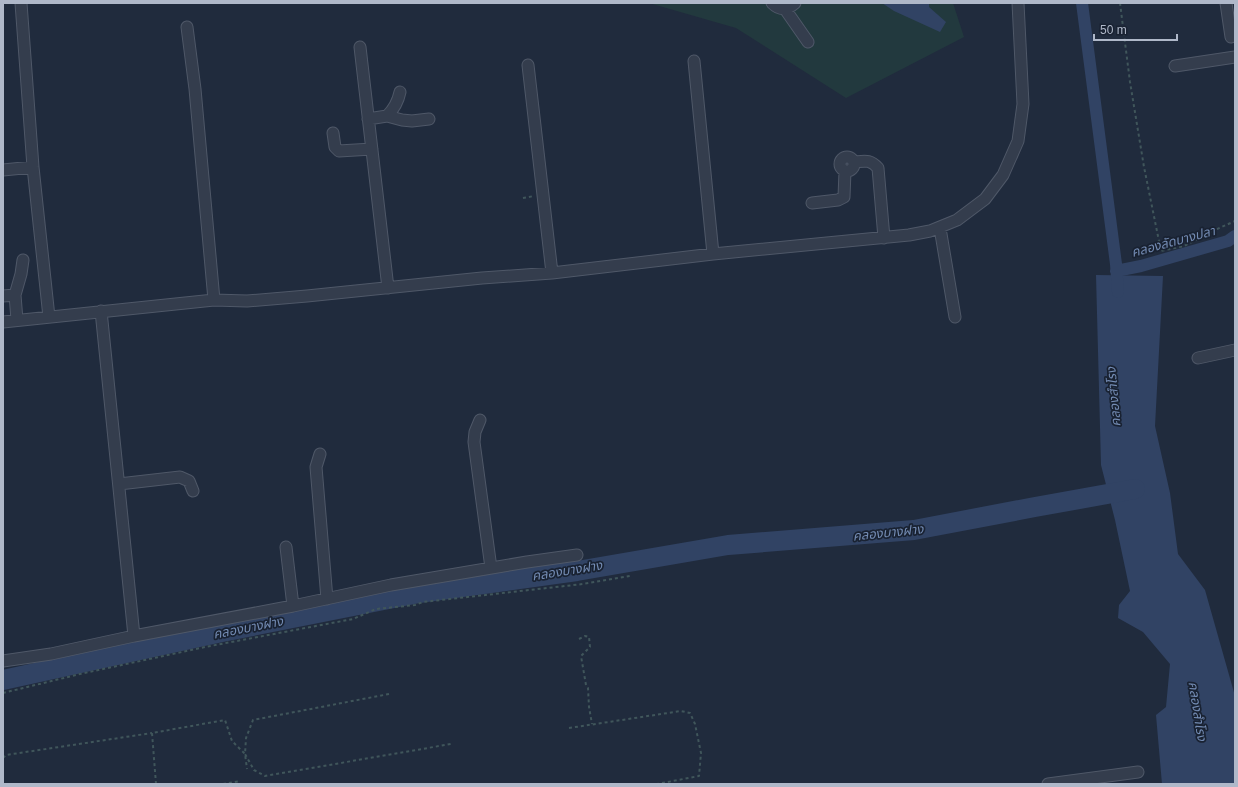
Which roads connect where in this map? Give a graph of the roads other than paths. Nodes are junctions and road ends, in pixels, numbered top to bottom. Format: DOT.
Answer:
graph roads {
  1 [pos="21,3"];
  2 [pos="772,3"];
  3 [pos="1018,3"];
  4 [pos="1226,3"];
  5 [pos="790,6"];
  6 [pos="187,27"];
  7 [pos="1231,37"];
  8 [pos="808,42"];
  9 [pos="360,47"];
  10 [pos="1235,57"];
  11 [pos="694,61"];
  12 [pos="528,65"];
  13 [pos="1175,66"];
  14 [pos="400,92"];
  15 [pos="387,116"];
  16 [pos="368,119"];
  17 [pos="429,119"];
  18 [pos="333,133"];
  19 [pos="372,149"];
  20 [pos="33,167"];
  21 [pos="3,170"];
  22 [pos="812,202"];
  23 [pos="940,228"];
  24 [pos="884,238"];
  25 [pos="713,254"];
  26 [pos="23,260"];
  27 [pos="552,273"];
  28 [pos="388,288"];
  29 [pos="15,295"];
  30 [pos="3,296"];
  31 [pos="214,300"];
  32 [pos="102,311"];
  33 [pos="49,317"];
  34 [pos="955,318"];
  35 [pos="17,320"];
  36 [pos="3,322"];
  37 [pos="1235,350"];
  38 [pos="1198,358"];
  39 [pos="480,420"];
  40 [pos="320,454"];
  41 [pos="119,484"];
  42 [pos="193,491"];
  43 [pos="286,547"];
  44 [pos="577,555"];
  45 [pos="492,568"];
  46 [pos="327,599"];
  47 [pos="293,606"];
  48 [pos="134,636"];
  49 [pos="3,661"];
  50 [pos="1138,772"];
  51 [pos="1048,784"];
  1 -- 20 [label="street"];
  2 -- 5 [label="street"];
  3 -- 23 [label="street"];
  4 -- 7 [label="street"];
  5 -- 8 [label="street"];
  6 -- 31 [label="street"];
  9 -- 16 [label="street"];
  10 -- 13 [label="street"];
  11 -- 25 [label="street"];
  12 -- 27 [label="street"];
  14 -- 15 [label="street"];
  15 -- 16 [label="street"];
  15 -- 17 [label="street"];
  16 -- 19 [label="street"];
  18 -- 19 [label="street"];
  19 -- 28 [label="street"];
  20 -- 21 [label="street"];
  20 -- 33 [label="street"];
  22 -- 24 [label="street"];
  23 -- 24 [label="street"];
  23 -- 34 [label="street"];
  24 -- 25 [label="street"];
  25 -- 27 [label="street"];
  26 -- 29 [label="street"];
  27 -- 28 [label="street"];
  28 -- 31 [label="street"];
  29 -- 30 [label="street"];
  29 -- 35 [label="street"];
  31 -- 32 [label="street"];
  32 -- 33 [label="street"];
  32 -- 41 [label="street"];
  33 -- 35 [label="street"];
  35 -- 36 [label="street"];
  37 -- 38 [label="street"];
  39 -- 45 [label="street"];
  40 -- 46 [label="street"];
  41 -- 42 [label="street"];
  41 -- 48 [label="street"];
  43 -- 47 [label="street"];
  44 -- 45 [label="street"];
  45 -- 46 [label="street"];
  46 -- 47 [label="street"];
  47 -- 48 [label="street"];
  48 -- 49 [label="street"];
  50 -- 51 [label="street"];
}
